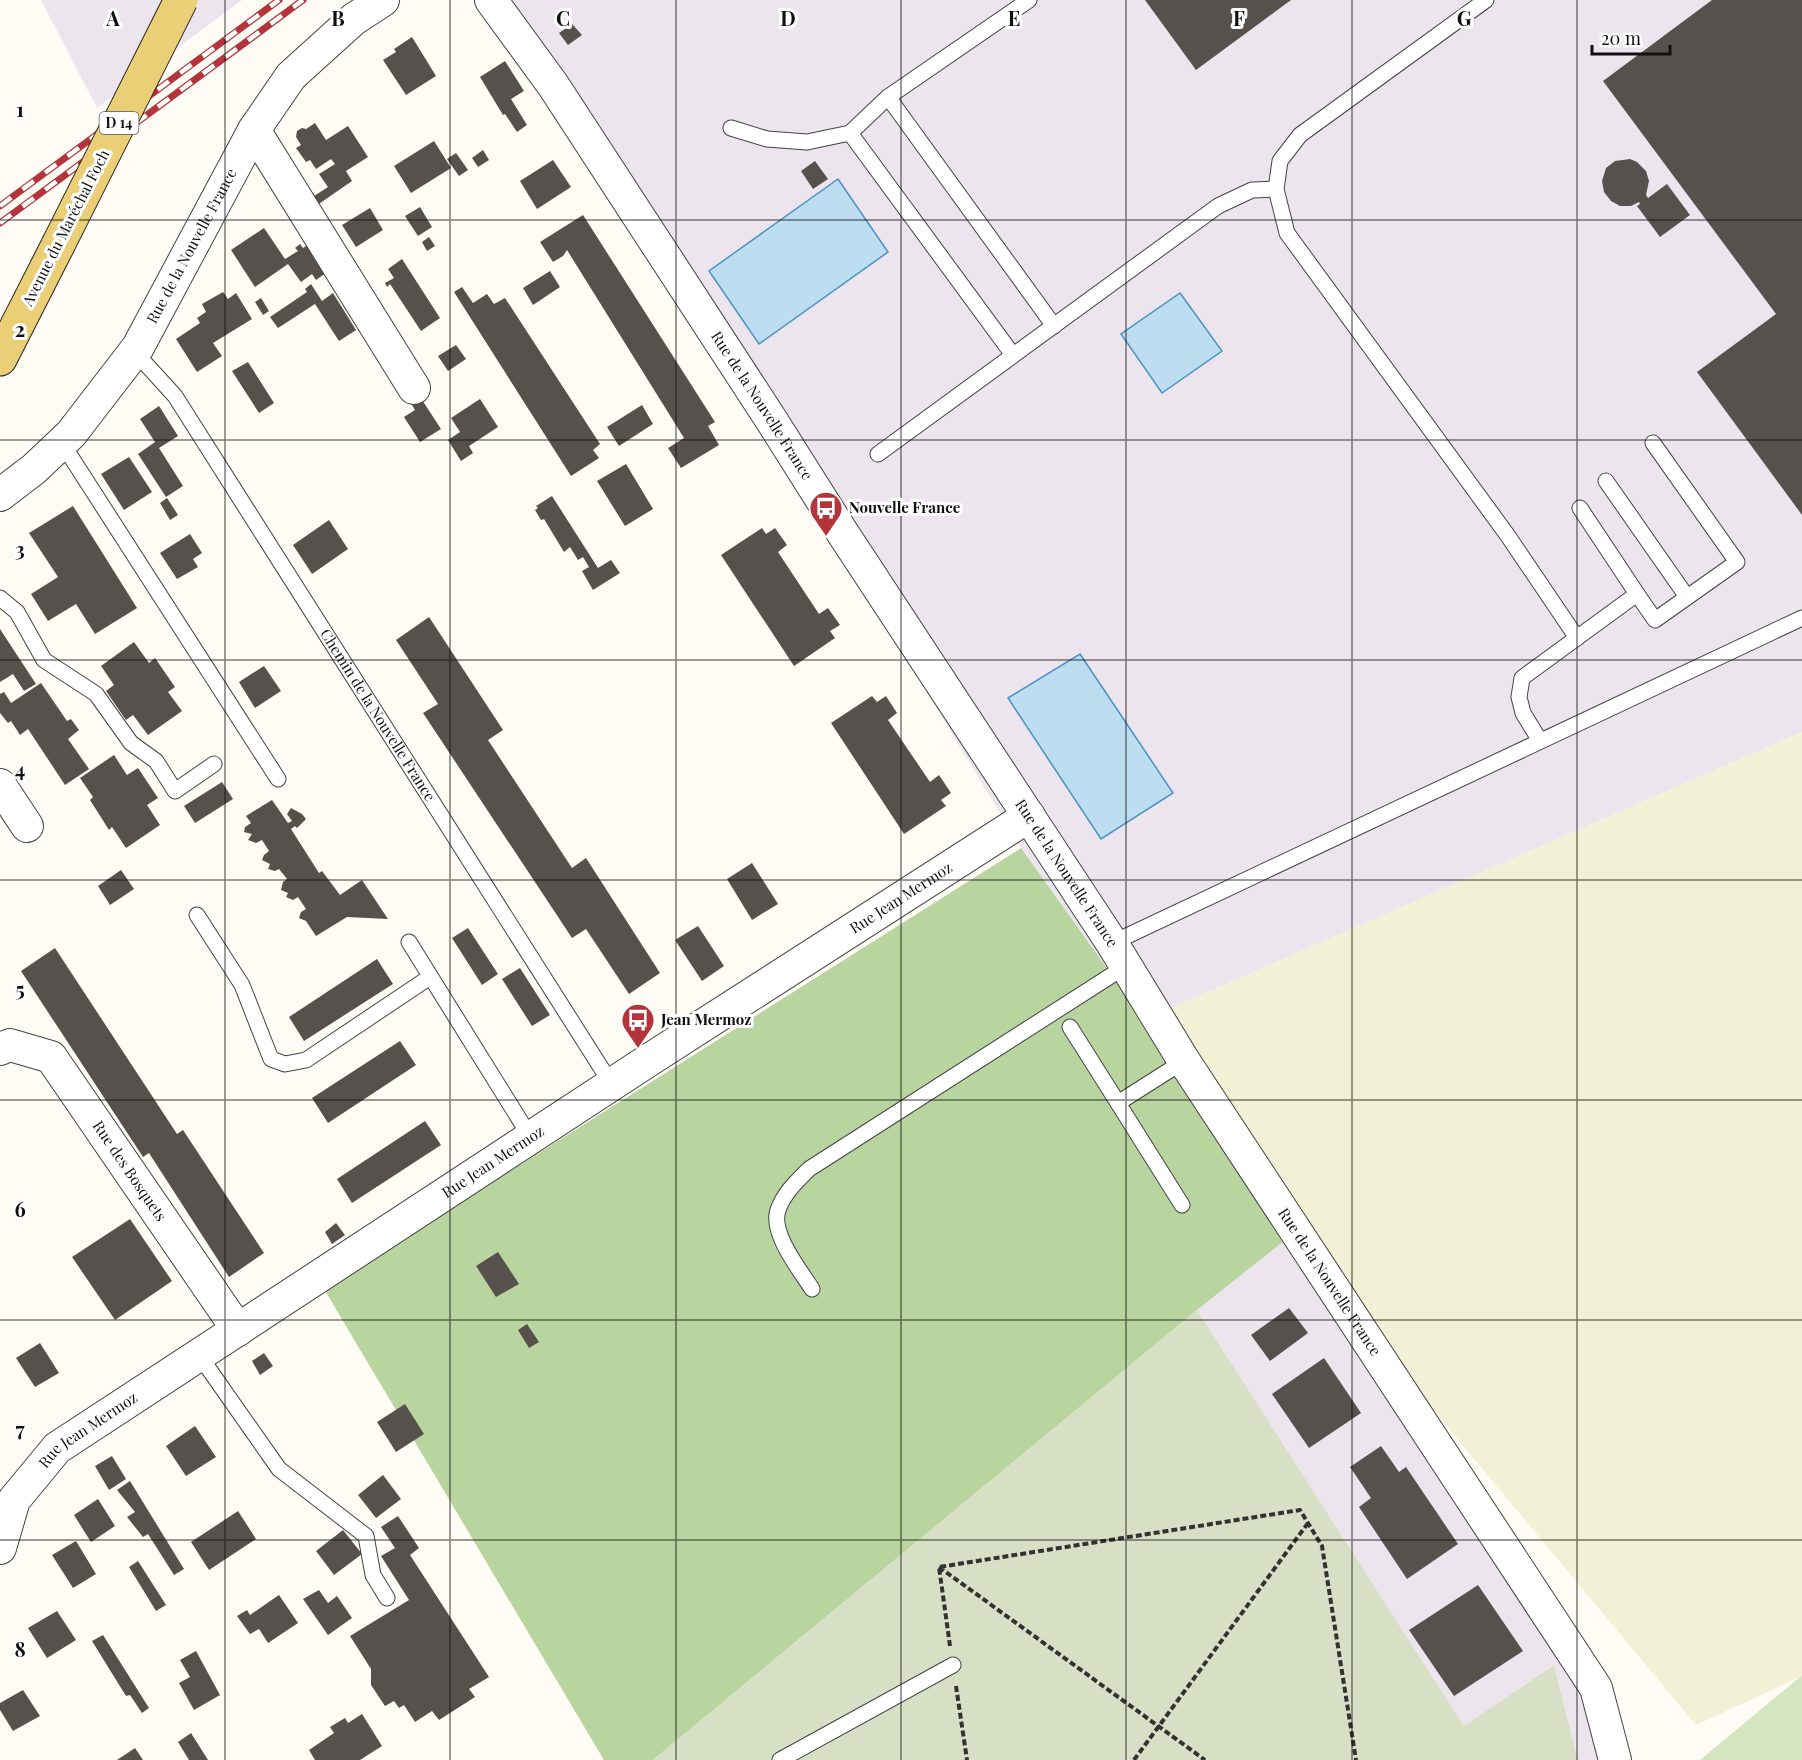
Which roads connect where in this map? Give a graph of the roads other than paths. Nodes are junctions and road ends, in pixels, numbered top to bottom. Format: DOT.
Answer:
graph roads {
  1 [pos="181,0"];
  2 [pos="383,0"];
  3 [pos="491,0"];
  4 [pos="1029,0"];
  5 [pos="1486,0"];
  6 [pos="888,97"];
  7 [pos="731,128"];
  8 [pos="254,130"];
  9 [pos="850,133"];
  10 [pos="1276,189"];
  11 [pos="1054,326"];
  12 [pos="132,355"];
  13 [pos="1013,355"];
  14 [pos="0,359"];
  15 [pos="414,388"];
  16 [pos="62,443"];
  17 [pos="1653,443"];
  18 [pos="878,454"];
  19 [pos="1606,481"];
  20 [pos="0,495"];
  21 [pos="1580,508"];
  22 [pos="1637,594"];
  23 [pos="1687,597"];
  24 [pos="0,598"];
  25 [pos="1802,618"];
  26 [pos="1577,638"];
  27 [pos="1540,741"];
  28 [pos="214,764"];
  29 [pos="278,779"];
  30 [pos="0,785"];
  31 [pos="1029,816"];
  32 [pos="27,826"];
  33 [pos="197,915"];
  34 [pos="409,942"];
  35 [pos="1119,954"];
  36 [pos="430,977"];
  37 [pos="1071,1027"];
  38 [pos="0,1049"];
  39 [pos="1184,1061"];
  40 [pos="612,1085"];
  41 [pos="1118,1103"];
  42 [pos="531,1138"];
  43 [pos="1182,1206"];
  44 [pos="812,1289"];
  45 [pos="238,1330"];
  46 [pos="199,1355"];
  47 [pos="0,1548"];
  48 [pos="387,1598"];
  49 [pos="953,1665"];
  50 [pos="780,1760"];
  51 [pos="1615,1760"];
  1 -- 14 [label="main road, Avenue du Maréchal Foch / D 14, bridge"];
  2 -- 8 [label="street, Rue de la Nouvelle France"];
  3 -- 31 [label="street, Rue de la Nouvelle France"];
  4 -- 6 [label="lane"];
  5 -- 10 [label="lane"];
  6 -- 9 [label="lane"];
  6 -- 11 [label="lane"];
  7 -- 9 [label="lane"];
  8 -- 12 [label="street, Rue de la Nouvelle France"];
  8 -- 15 [label="street"];
  9 -- 13 [label="lane"];
  10 -- 11 [label="lane"];
  10 -- 26 [label="lane"];
  11 -- 13 [label="lane"];
  12 -- 16 [label="street, Rue de la Nouvelle France"];
  12 -- 40 [label="lane, Chemin de la Nouvelle France"];
  13 -- 18 [label="lane"];
  16 -- 20 [label="street, Rue de la Nouvelle France"];
  16 -- 29 [label="lane"];
  17 -- 23 [label="lane"];
  19 -- 23 [label="lane"];
  21 -- 22 [label="lane"];
  22 -- 23 [label="lane"];
  22 -- 26 [label="lane"];
  24 -- 28 [label="lane"];
  25 -- 27 [label="lane"];
  26 -- 27 [label="lane"];
  27 -- 35 [label="lane"];
  30 -- 32 [label="street"];
  31 -- 35 [label="street, Rue de la Nouvelle France"];
  31 -- 40 [label="street, Rue Jean Mermoz"];
  33 -- 36 [label="lane"];
  34 -- 36 [label="lane"];
  35 -- 39 [label="street, Rue de la Nouvelle France"];
  35 -- 44 [label="lane"];
  36 -- 42 [label="lane"];
  37 -- 41 [label="lane"];
  38 -- 45 [label="street, Rue des Bosquets"];
  39 -- 41 [label="lane"];
  39 -- 51 [label="street, Rue de la Nouvelle France"];
  40 -- 42 [label="street, Rue Jean Mermoz"];
  41 -- 43 [label="lane"];
  42 -- 45 [label="street, Rue Jean Mermoz"];
  45 -- 46 [label="street, Rue Jean Mermoz"];
  46 -- 47 [label="street, Rue Jean Mermoz"];
  46 -- 48 [label="lane"];
  49 -- 50 [label="lane"];
}
